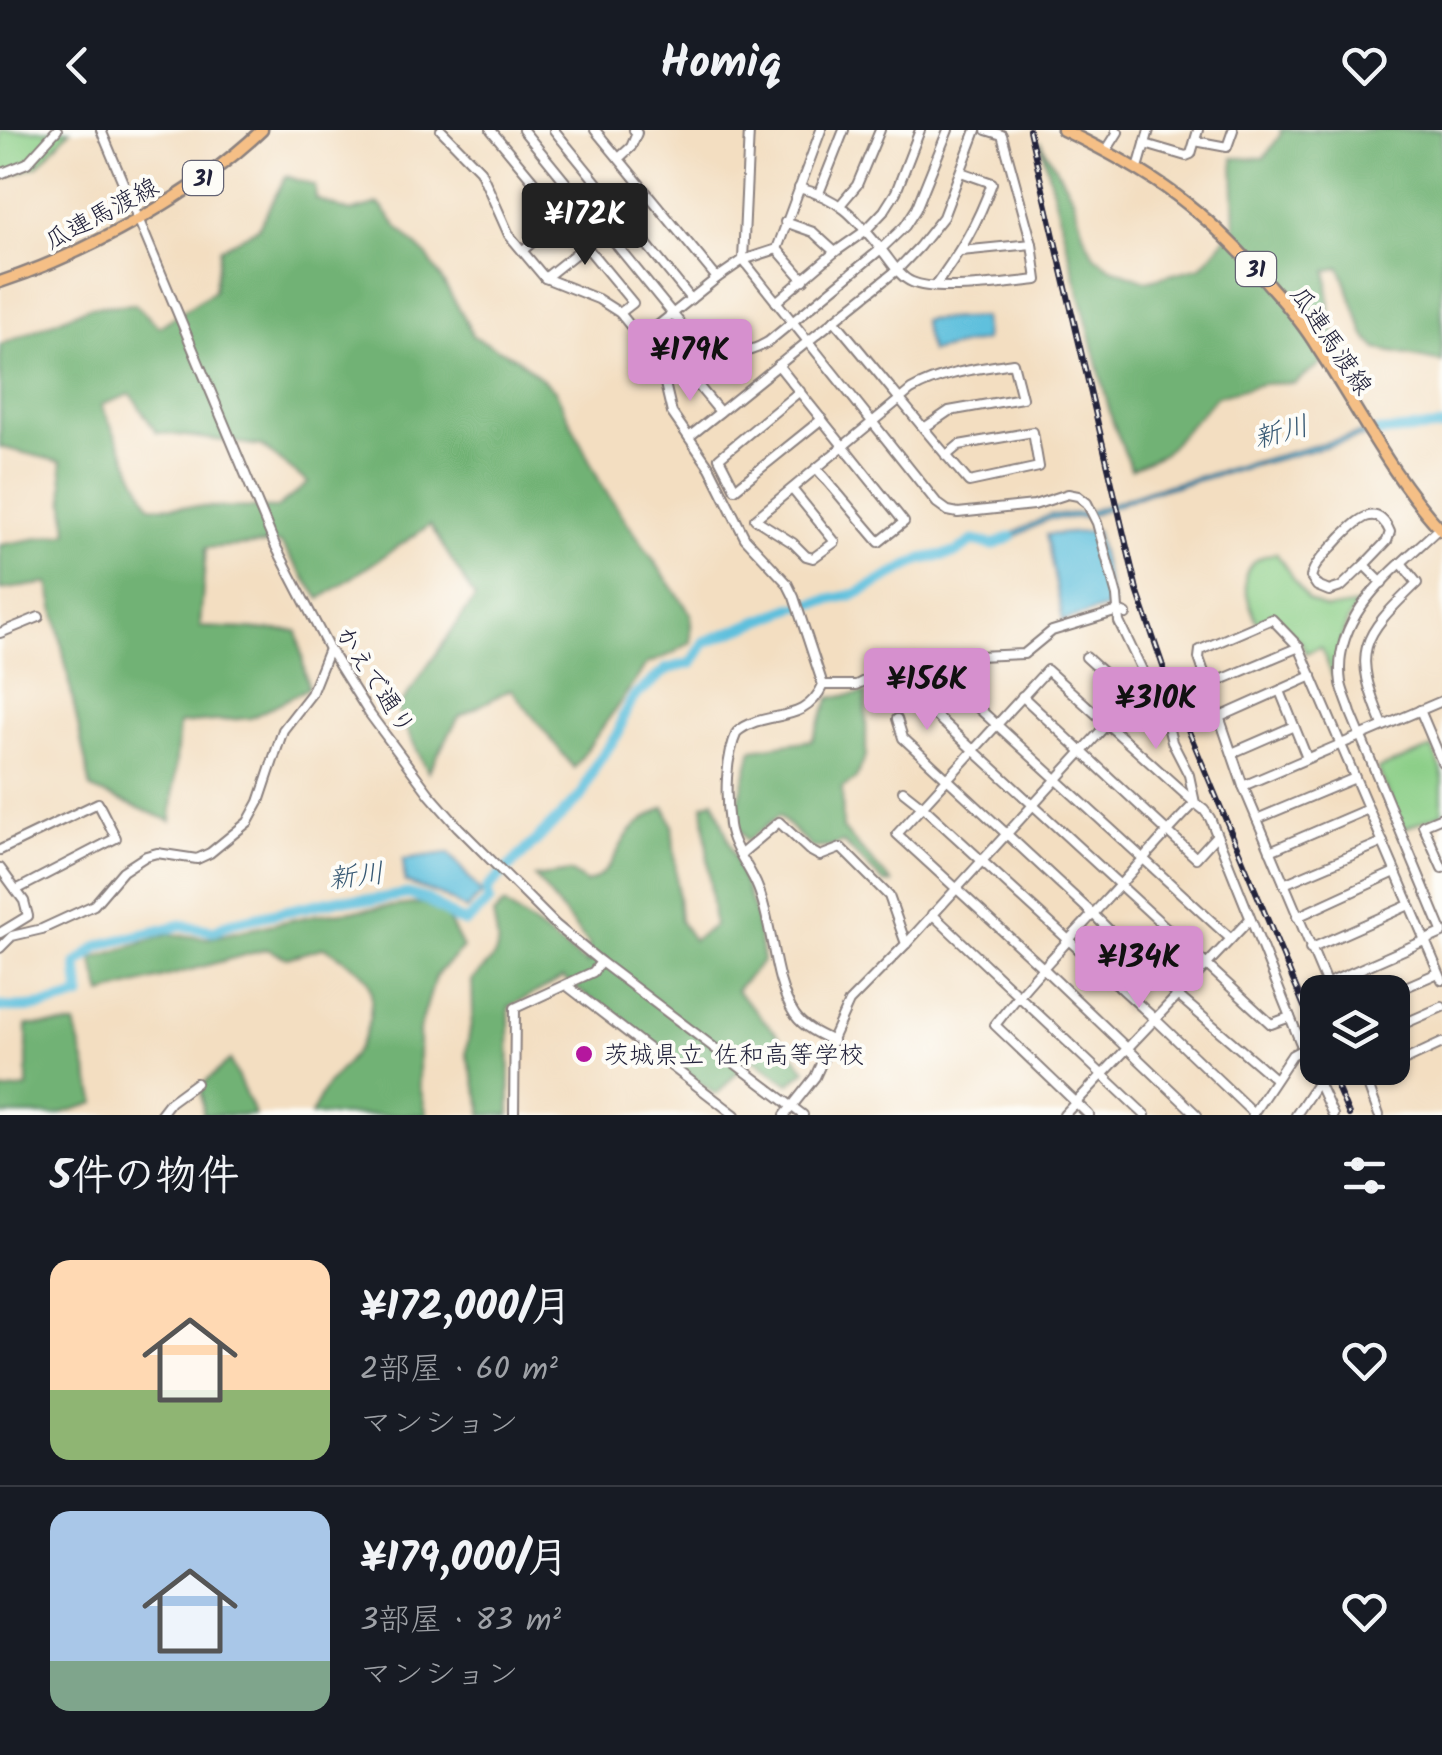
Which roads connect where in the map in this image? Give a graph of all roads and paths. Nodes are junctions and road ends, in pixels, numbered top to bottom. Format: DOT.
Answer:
graph roads {
  1 [pos="57,130"];
  2 [pos="100,130"];
  3 [pos="262,130"];
  4 [pos="441,130"];
  5 [pos="491,130"];
  6 [pos="554,130"];
  7 [pos="596,130"];
  8 [pos="634,130"];
  9 [pos="749,130"];
  10 [pos="821,130"];
  11 [pos="844,130"];
  12 [pos="880,130"];
  13 [pos="920,130"];
  14 [pos="948,130"];
  15 [pos="976,130"];
  16 [pos="986,130"];
  17 [pos="1064,130"];
  18 [pos="1116,130"];
  19 [pos="1149,130"];
  20 [pos="1198,130"];
  21 [pos="1233,130"];
  22 [pos="526,131"];
  23 [pos="1195,140"];
  24 [pos="1145,144"];
  25 [pos="1106,150"];
  26 [pos="618,158"];
  27 [pos="1138,168"];
  28 [pos="961,172"];
  29 [pos="0,174"];
  30 [pos="800,188"];
  31 [pos="819,193"];
  32 [pos="841,204"];
  33 [pos="138,218"];
  34 [pos="785,222"];
  35 [pos="604,231"];
  36 [pos="866,231"];
  37 [pos="1032,244"];
  38 [pos="584,245"];
  39 [pos="777,248"];
  40 [pos="881,249"];
  41 [pos="523,250"];
  42 [pos="961,251"];
  43 [pos="835,252"];
  44 [pos="743,260"];
  45 [pos="897,270"];
  46 [pos="545,278"];
  47 [pos="717,278"];
  48 [pos="804,280"];
  49 [pos="0,282"];
  50 [pos="935,286"];
  51 [pos="691,299"];
  52 [pos="776,302"];
  53 [pos="620,313"];
  54 [pos="672,315"];
  55 [pos="834,320"];
  56 [pos="793,322"];
  57 [pos="641,340"];
  58 [pos="807,341"];
  59 [pos="778,365"];
  60 [pos="662,371"];
  61 [pos="800,392"];
  62 [pos="902,399"];
  63 [pos="720,412"];
  64 [pos="822,419"];
  65 [pos="872,422"];
  66 [pos="924,428"];
  67 [pos="689,437"];
  68 [pos="844,446"];
  69 [pos="946,456"];
  70 [pos="817,468"];
  71 [pos="792,489"];
  72 [pos="1440,530"];
  73 [pos="1402,564"];
  74 [pos="1364,566"];
  75 [pos="1382,584"];
  76 [pos="1122,612"];
  77 [pos="39,617"];
  78 [pos="0,633"];
  79 [pos="1299,647"];
  80 [pos="329,649"];
  81 [pos="1086,657"];
  82 [pos="1312,676"];
  83 [pos="823,685"];
  84 [pos="930,685"];
  85 [pos="1209,685"];
  86 [pos="1280,690"];
  87 [pos="962,692"];
  88 [pos="1022,696"];
  89 [pos="1442,701"];
  90 [pos="1420,710"];
  91 [pos="1220,718"];
  92 [pos="898,719"];
  93 [pos="998,725"];
  94 [pos="1106,725"];
  95 [pos="1383,725"];
  96 [pos="1294,726"];
  97 [pos="1360,734"];
  98 [pos="1438,741"];
  99 [pos="1340,743"];
  100 [pos="973,751"];
  101 [pos="1081,751"];
  102 [pos="1232,752"];
  103 [pos="1308,758"];
  104 [pos="1442,762"];
  105 [pos="948,778"];
  106 [pos="1056,778"];
  107 [pos="1355,778"];
  108 [pos="1243,786"];
  109 [pos="903,792"];
  110 [pos="1195,803"];
  111 [pos="922,806"];
  112 [pos="1032,806"];
  113 [pos="1368,809"];
  114 [pos="1442,817"];
  115 [pos="1257,819"];
  116 [pos="1168,830"];
  117 [pos="1007,833"];
  118 [pos="1216,836"];
  119 [pos="1382,842"];
  120 [pos="0,850"];
  121 [pos="1270,851"];
  122 [pos="741,854"];
  123 [pos="1440,857"];
  124 [pos="1143,858"];
  125 [pos="982,860"];
  126 [pos="0,868"];
  127 [pos="1442,868"];
  128 [pos="1395,872"];
  129 [pos="1284,884"];
  130 [pos="1119,886"];
  131 [pos="957,888"];
  132 [pos="16,890"];
  133 [pos="1409,905"];
  134 [pos="932,914"];
  135 [pos="1093,914"];
  136 [pos="1297,917"];
  137 [pos="1250,919"];
  138 [pos="1442,932"];
  139 [pos="0,933"];
  140 [pos="1231,939"];
  141 [pos="1068,941"];
  142 [pos="1424,941"];
  143 [pos="906,944"];
  144 [pos="0,948"];
  145 [pos="1310,949"];
  146 [pos="601,962"];
  147 [pos="1206,966"];
  148 [pos="1043,968"];
  149 [pos="1322,975"];
  150 [pos="1355,975"];
  151 [pos="1440,977"];
  152 [pos="566,985"];
  153 [pos="1410,987"];
  154 [pos="1018,995"];
  155 [pos="1176,996"];
  156 [pos="1442,1008"];
  157 [pos="1290,1017"];
  158 [pos="1156,1020"];
  159 [pos="1410,1021"];
  160 [pos="833,1041"];
  161 [pos="1300,1041"];
  162 [pos="1442,1044"];
  163 [pos="1126,1049"];
  164 [pos="1300,1050"];
  165 [pos="1410,1058"];
  166 [pos="1102,1075"];
  167 [pos="1275,1078"];
  168 [pos="196,1084"];
  169 [pos="1316,1085"];
  170 [pos="1319,1085"];
  171 [pos="1368,1085"];
  172 [pos="1076,1103"];
  173 [pos="791,1106"];
  174 [pos="1253,1114"];
  175 [pos="160,1115"];
  176 [pos="514,1115"];
  177 [pos="735,1115"];
  178 [pos="785,1115"];
  179 [pos="802,1115"];
  180 [pos="1064,1115"];
  181 [pos="1089,1115"];
  182 [pos="1144,1115"];
  183 [pos="1197,1115"];
  184 [pos="1296,1115"];
  185 [pos="1333,1115"];
  186 [pos="1379,1115"];
  1 -- 29 [label="street"];
  2 -- 33 [label="street, かえで通り"];
  3 -- 33 [label="main road, 瓜連馬渡線 / 31"];
  4 -- 41 [label="street"];
  5 -- 41 [label="street"];
  6 -- 51 [label="street"];
  7 -- 26 [label="street"];
  8 -- 26 [label="street"];
  9 -- 44 [label="street"];
  10 -- 30 [label="street"];
  11 -- 31 [label="street"];
  12 -- 32 [label="street"];
  13 -- 36 [label="street"];
  14 -- 40 [label="street"];
  15 -- 28 [label="street"];
  16 -- 37 [label="street"];
  17 -- 25 [label="main road, 瓜連馬渡線 / 31"];
  18 -- 25 [label="street"];
  19 -- 24 [label="street"];
  20 -- 23 [label="street"];
  21 -- 23 [label="street"];
  22 -- 35 [label="street"];
  23 -- 24 [label="street"];
  24 -- 27 [label="street"];
  25 -- 27 [label="main road, 瓜連馬渡線 / 31"];
  26 -- 47 [label="street"];
  27 -- 72 [label="main road, 瓜連馬渡線 / 31"];
  28 -- 42 [label="street"];
  28 -- 45 [label="street"];
  30 -- 31 [label="street"];
  30 -- 34 [label="street"];
  31 -- 32 [label="street"];
  32 -- 36 [label="street"];
  33 -- 49 [label="main road, 瓜連馬渡線 / 31"];
  33 -- 80 [label="street, かえで通り"];
  34 -- 39 [label="street"];
  34 -- 43 [label="street"];
  35 -- 38 [label="street"];
  35 -- 54 [label="street"];
  36 -- 40 [label="street"];
  36 -- 43 [label="street"];
  37 -- 42 [label="street"];
  37 -- 50 [label="street"];
  38 -- 46 [label="street"];
  38 -- 53 [label="street"];
  39 -- 44 [label="street"];
  39 -- 48 [label="street"];
  40 -- 45 [label="street"];
  40 -- 56 [label="street"];
  41 -- 46 [label="street"];
  42 -- 50 [label="street"];
  43 -- 48 [label="street"];
  44 -- 47 [label="street"];
  44 -- 52 [label="street"];
  45 -- 50 [label="street"];
  45 -- 55 [label="street"];
  46 -- 53 [label="street"];
  47 -- 51 [label="street"];
  48 -- 52 [label="street"];
  51 -- 54 [label="street"];
  52 -- 56 [label="street"];
  53 -- 57 [label="street"];
  54 -- 56 [label="street"];
  54 -- 57 [label="street"];
  55 -- 58 [label="street"];
  55 -- 62 [label="street"];
  56 -- 58 [label="street"];
  57 -- 60 [label="street"];
  58 -- 59 [label="street"];
  58 -- 65 [label="street"];
  59 -- 61 [label="street"];
  59 -- 63 [label="street"];
  60 -- 63 [label="street"];
  60 -- 67 [label="street"];
  61 -- 64 [label="street"];
  61 -- 64 [label="street"];
  62 -- 65 [label="street"];
  62 -- 66 [label="street"];
  62 -- 66 [label="street"];
  63 -- 67 [label="street"];
  64 -- 68 [label="street"];
  65 -- 68 [label="street"];
  65 -- 76 [label="street"];
  66 -- 69 [label="street"];
  67 -- 83 [label="street"];
  68 -- 70 [label="street"];
  68 -- 70 [label="street"];
  69 -- 69 [label="street"];
  70 -- 71 [label="street"];
  71 -- 71 [label="street"];
  72 -- 73 [label="street"];
  73 -- 75 [label="street"];
  73 -- 95 [label="street"];
  74 -- 74 [label="street"];
  74 -- 75 [label="street"];
  75 -- 97 [label="street"];
  76 -- 83 [label="street"];
  76 -- 110 [label="street"];
  77 -- 78 [label="street"];
  79 -- 82 [label="street"];
  79 -- 85 [label="street"];
  79 -- 85 [label="street"];
  80 -- 144 [label="street"];
  80 -- 146 [label="street, かえで通り"];
  81 -- 94 [label="street"];
  82 -- 86 [label="street"];
  82 -- 99 [label="street"];
  83 -- 122 [label="street"];
  84 -- 100 [label="street"];
  85 -- 91 [label="street"];
  86 -- 91 [label="street"];
  86 -- 96 [label="street"];
  87 -- 93 [label="street"];
  88 -- 93 [label="street"];
  88 -- 94 [label="street"];
  88 -- 101 [label="street"];
  89 -- 90 [label="street"];
  90 -- 95 [label="street"];
  90 -- 98 [label="street"];
  91 -- 102 [label="street"];
  92 -- 105 [label="street"];
  93 -- 100 [label="street"];
  93 -- 106 [label="street"];
  94 -- 101 [label="street"];
  94 -- 110 [label="street"];
  95 -- 97 [label="street"];
  96 -- 102 [label="street"];
  96 -- 103 [label="street"];
  97 -- 99 [label="street"];
  97 -- 138 [label="street"];
  98 -- 104 [label="street"];
  99 -- 103 [label="street"];
  99 -- 107 [label="street"];
  100 -- 105 [label="street"];
  100 -- 112 [label="street"];
  101 -- 106 [label="street"];
  101 -- 116 [label="street"];
  102 -- 108 [label="street"];
  103 -- 108 [label="street"];
  105 -- 111 [label="street"];
  105 -- 117 [label="street"];
  106 -- 112 [label="street"];
  106 -- 124 [label="street"];
  107 -- 113 [label="street"];
  107 -- 115 [label="street"];
  108 -- 115 [label="street"];
  109 -- 111 [label="street"];
  110 -- 116 [label="street"];
  110 -- 118 [label="street"];
  111 -- 125 [label="street"];
  111 -- 131 [label="street"];
  112 -- 117 [label="street"];
  112 -- 130 [label="street"];
  113 -- 119 [label="street"];
  113 -- 121 [label="street"];
  114 -- 123 [label="street"];
  115 -- 121 [label="street"];
  116 -- 118 [label="street"];
  116 -- 124 [label="street"];
  117 -- 125 [label="street"];
  117 -- 135 [label="street"];
  118 -- 137 [label="street"];
  119 -- 128 [label="street"];
  119 -- 129 [label="street"];
  120 -- 132 [label="street"];
  121 -- 129 [label="street"];
  122 -- 143 [label="street"];
  122 -- 160 [label="street"];
  123 -- 127 [label="street"];
  124 -- 130 [label="street"];
  124 -- 140 [label="street"];
  125 -- 131 [label="street"];
  125 -- 141 [label="street"];
  126 -- 132 [label="street"];
  128 -- 133 [label="street"];
  128 -- 136 [label="street"];
  129 -- 136 [label="street"];
  130 -- 135 [label="street"];
  130 -- 147 [label="street"];
  131 -- 134 [label="street"];
  131 -- 148 [label="street"];
  132 -- 139 [label="street"];
  133 -- 142 [label="street"];
  133 -- 145 [label="street"];
  134 -- 143 [label="street"];
  134 -- 154 [label="street"];
  135 -- 141 [label="street"];
  135 -- 155 [label="street"];
  136 -- 145 [label="street"];
  137 -- 140 [label="street"];
  137 -- 157 [label="street"];
  138 -- 142 [label="street"];
  140 -- 147 [label="street"];
  141 -- 148 [label="street"];
  141 -- 158 [label="street"];
  142 -- 150 [label="street"];
  142 -- 151 [label="street"];
  143 -- 160 [label="street"];
  145 -- 149 [label="street"];
  146 -- 152 [label="street"];
  146 -- 173 [label="street, かえで通り"];
  147 -- 155 [label="street"];
  147 -- 157 [label="street"];
  148 -- 154 [label="street"];
  148 -- 163 [label="street"];
  151 -- 153 [label="street"];
  152 -- 176 [label="street"];
  152 -- 177 [label="street"];
  154 -- 166 [label="street"];
  154 -- 172 [label="street"];
  155 -- 158 [label="street"];
  155 -- 167 [label="street"];
  156 -- 159 [label="street"];
  157 -- 161 [label="street"];
  158 -- 163 [label="street"];
  158 -- 174 [label="street"];
  160 -- 173 [label="street"];
  162 -- 165 [label="street"];
  163 -- 166 [label="street"];
  163 -- 183 [label="street"];
  164 -- 167 [label="street"];
  166 -- 172 [label="street"];
  166 -- 182 [label="street"];
  167 -- 174 [label="street"];
  168 -- 175 [label="street"];
  169 -- 184 [label="street"];
  170 -- 185 [label="street"];
  171 -- 186 [label="street"];
  172 -- 180 [label="street"];
  172 -- 181 [label="street"];
  173 -- 178 [label="street"];
  173 -- 179 [label="street, かえで通り"];
}
